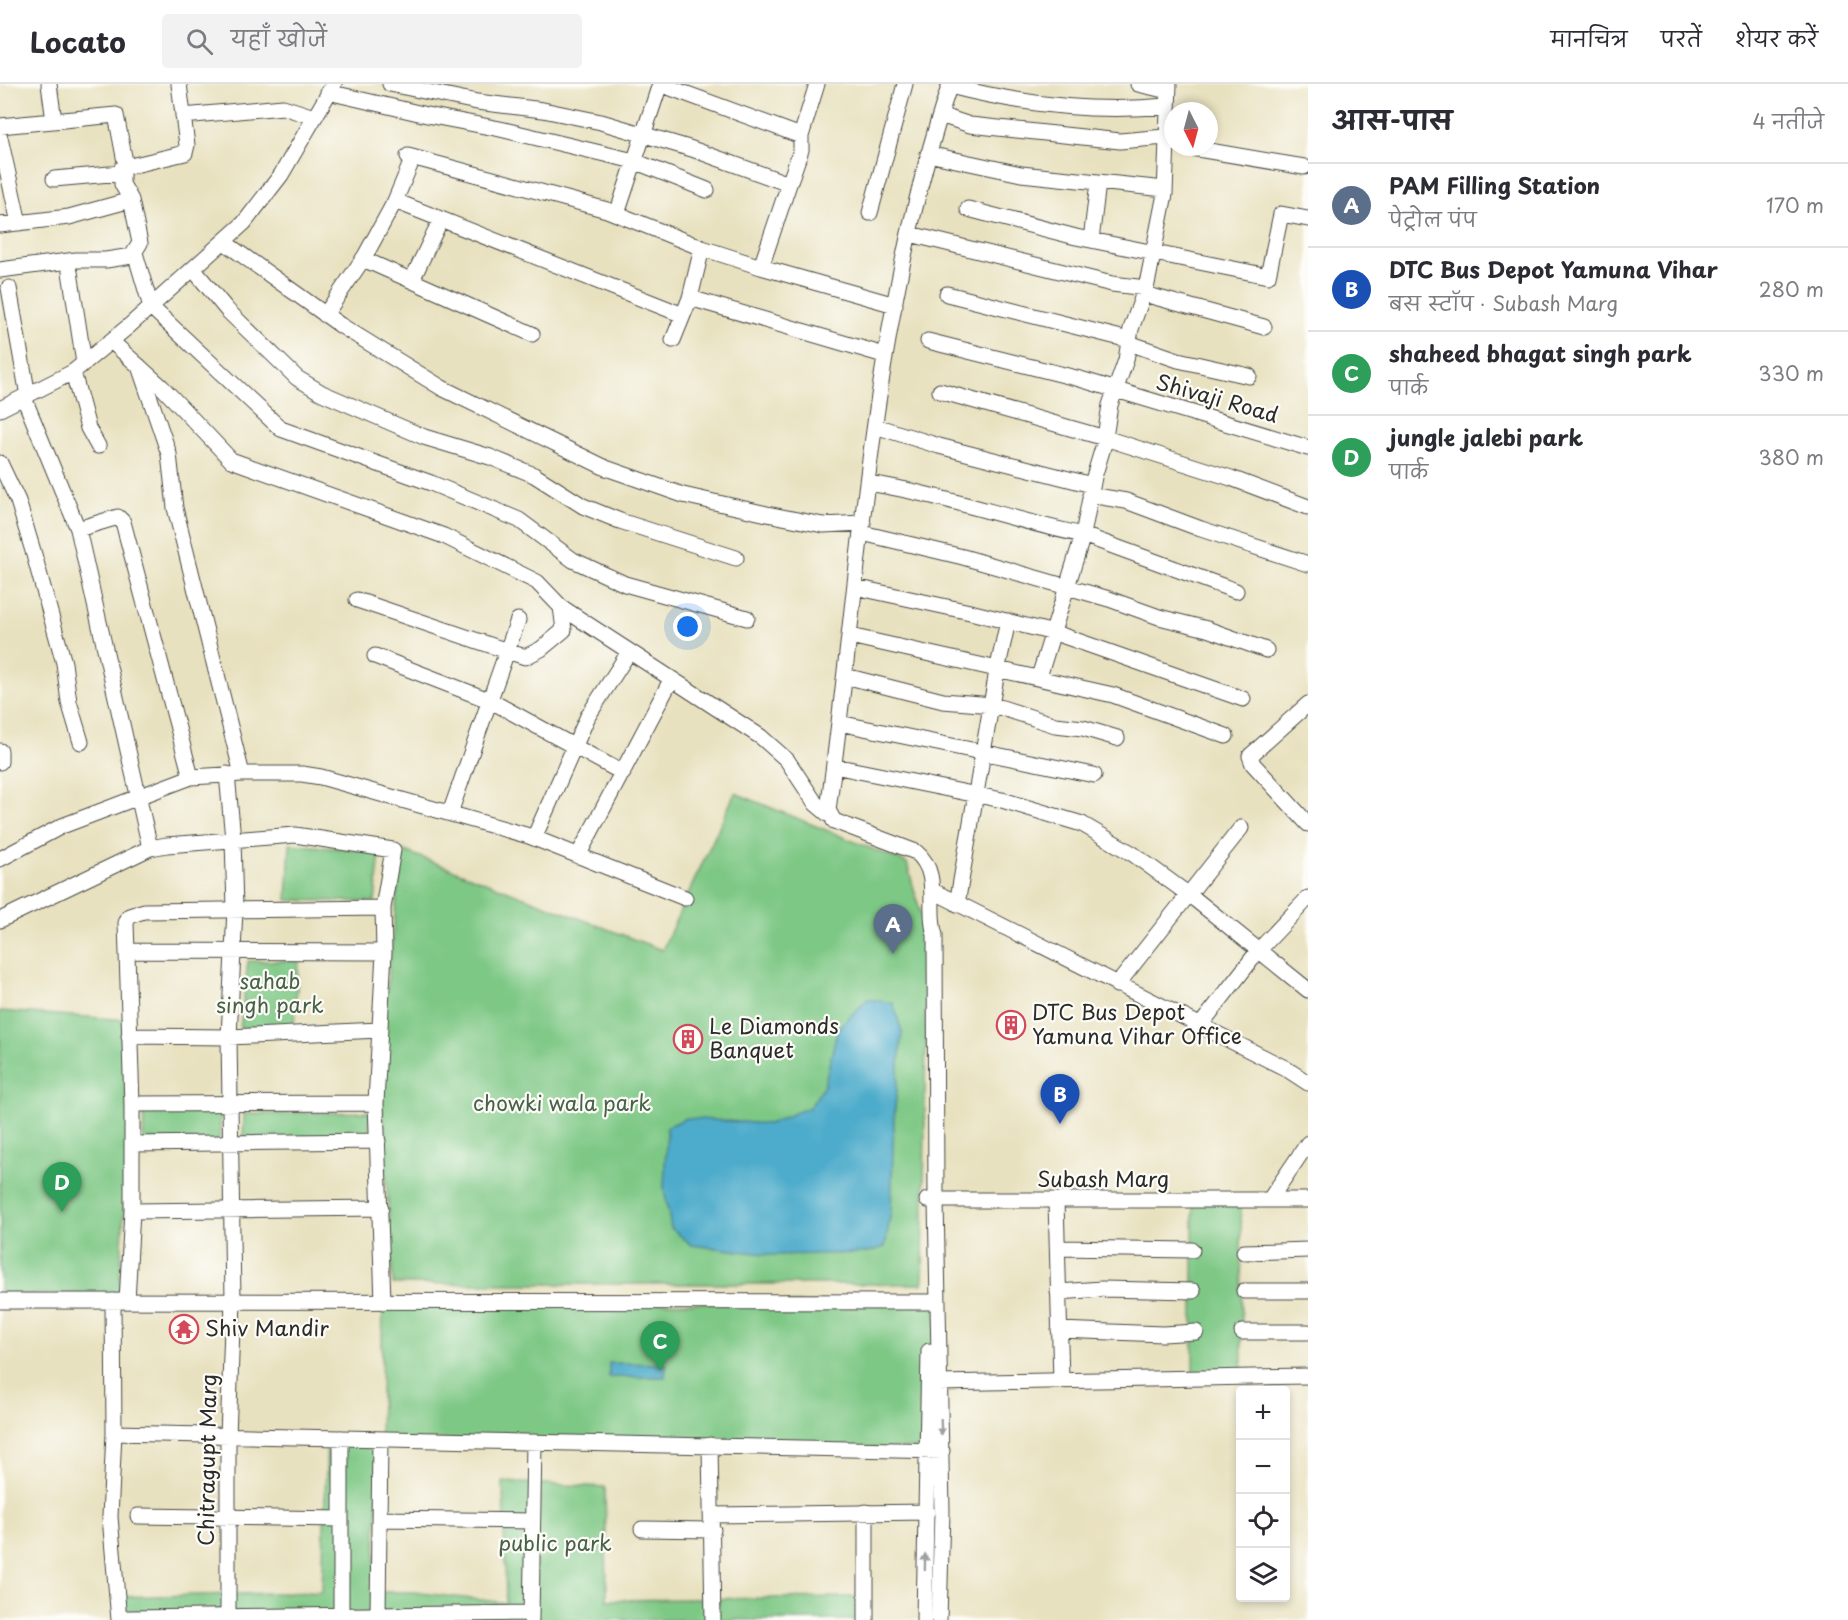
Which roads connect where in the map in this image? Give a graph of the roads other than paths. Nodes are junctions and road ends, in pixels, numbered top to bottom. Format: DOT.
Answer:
graph roads {
  1 [pos="49,84"];
  2 [pos="179,84"];
  3 [pos="390,84"];
  4 [pos="905,84"];
  5 [pos="1138,84"];
  6 [pos="814,85"];
  7 [pos="950,85"];
  8 [pos="331,88"];
  9 [pos="1168,94"];
  10 [pos="940,115"];
  11 [pos="183,116"];
  12 [pos="314,117"];
  13 [pos="54,121"];
  14 [pos="0,126"];
  15 [pos="643,135"];
  16 [pos="801,136"];
  17 [pos="0,138"];
  18 [pos="1164,142"];
  19 [pos="1218,152"];
  20 [pos="928,154"];
  21 [pos="1167,156"];
  22 [pos="634,161"];
  23 [pos="1304,166"];
  24 [pos="123,170"];
  25 [pos="54,179"];
  26 [pos="1098,183"];
  27 [pos="789,184"];
  28 [pos="1165,189"];
  29 [pos="707,190"];
  30 [pos="131,201"];
  31 [pos="395,201"];
  32 [pos="968,209"];
  33 [pos="870,213"];
  34 [pos="617,214"];
  35 [pos="441,219"];
  36 [pos="1308,219"];
  37 [pos="19,223"];
  38 [pos="0,225"];
  39 [pos="910,234"];
  40 [pos="1091,240"];
  41 [pos="224,242"];
  42 [pos="702,248"];
  43 [pos="1153,252"];
  44 [pos="135,253"];
  45 [pos="363,259"];
  46 [pos="761,267"];
  47 [pos="0,270"];
  48 [pos="194,270"];
  49 [pos="70,272"];
  50 [pos="412,280"];
  51 [pos="9,288"];
  52 [pos="1145,291"];
  53 [pos="947,294"];
  54 [pos="690,298"];
  55 [pos="895,305"];
  56 [pos="151,307"];
  57 [pos="325,315"];
  58 [pos="683,315"];
  59 [pos="1264,327"];
  60 [pos="532,334"];
  61 [pos="673,340"];
  62 [pos="111,341"];
  63 [pos="928,341"];
  64 [pos="1129,341"];
  65 [pos="884,355"];
  66 [pos="139,366"];
  67 [pos="79,367"];
  68 [pos="1249,376"];
  69 [pos="1115,390"];
  70 [pos="940,391"];
  71 [pos="26,397"];
  72 [pos="0,409"];
  73 [pos="874,426"];
  74 [pos="1105,438"];
  75 [pos="98,446"];
  76 [pos="1308,448"];
  77 [pos="0,464"];
  78 [pos="868,483"];
  79 [pos="1091,490"];
  80 [pos="1308,507"];
  81 [pos="862,528"];
  82 [pos="78,529"];
  83 [pos="1083,535"];
  84 [pos="736,558"];
  85 [pos="1308,564"];
  86 [pos="855,587"];
  87 [pos="1069,589"];
  88 [pos="1236,591"];
  89 [pos="357,600"];
  90 [pos="561,608"];
  91 [pos="747,618"];
  92 [pos="519,620"];
  93 [pos="1008,621"];
  94 [pos="1052,633"];
  95 [pos="849,636"];
  96 [pos="1266,650"];
  97 [pos="629,652"];
  98 [pos="508,653"];
  99 [pos="375,656"];
  100 [pos="997,671"];
  101 [pos="845,676"];
  102 [pos="1039,677"];
  103 [pos="671,680"];
  104 [pos="1242,699"];
  105 [pos="490,701"];
  106 [pos="1308,704"];
  107 [pos="993,705"];
  108 [pos="839,723"];
  109 [pos="1226,736"];
  110 [pos="1117,738"];
  111 [pos="81,742"];
  112 [pos="574,746"];
  113 [pos="0,751"];
  114 [pos="985,753"];
  115 [pos="0,762"];
  116 [pos="834,766"];
  117 [pos="623,773"];
  118 [pos="235,774"];
  119 [pos="1094,776"];
  120 [pos="191,777"];
  121 [pos="978,795"];
  122 [pos="140,796"];
  123 [pos="450,813"];
  124 [pos="828,814"];
  125 [pos="1308,824"];
  126 [pos="1241,828"];
  127 [pos="534,838"];
  128 [pos="233,839"];
  129 [pos="150,849"];
  130 [pos="578,855"];
  131 [pos="0,859"];
  132 [pos="933,891"];
  133 [pos="1187,894"];
  134 [pos="685,898"];
  135 [pos="1308,898"];
  136 [pos="957,904"];
  137 [pos="383,908"];
  138 [pos="235,909"];
  139 [pos="0,920"];
  140 [pos="1259,950"];
  141 [pos="127,951"];
  142 [pos="235,951"];
  143 [pos="384,952"];
  144 [pos="1117,986"];
  145 [pos="1308,990"];
  146 [pos="1199,1027"];
  147 [pos="379,1030"];
  148 [pos="129,1036"];
  149 [pos="229,1037"];
  150 [pos="1308,1083"];
  151 [pos="230,1102"];
  152 [pos="376,1103"];
  153 [pos="132,1104"];
  154 [pos="378,1141"];
  155 [pos="1308,1143"];
  156 [pos="132,1144"];
  157 [pos="231,1145"];
  158 [pos="1270,1199"];
  159 [pos="931,1200"];
  160 [pos="1308,1200"];
  161 [pos="1056,1201"];
  162 [pos="381,1208"];
  163 [pos="132,1211"];
  164 [pos="232,1211"];
  165 [pos="1058,1248"];
  166 [pos="1192,1250"];
  167 [pos="1308,1250"];
  168 [pos="1244,1252"];
  169 [pos="1193,1291"];
  170 [pos="1244,1291"];
  171 [pos="1308,1291"];
  172 [pos="1058,1292"];
  173 [pos="0,1301"];
  174 [pos="120,1301"];
  175 [pos="233,1301"];
  176 [pos="383,1302"];
  177 [pos="934,1302"];
  178 [pos="1059,1330"];
  179 [pos="1196,1332"];
  180 [pos="1242,1332"];
  181 [pos="1308,1332"];
  182 [pos="1308,1376"];
  183 [pos="1061,1380"];
  184 [pos="939,1383"];
  185 [pos="114,1433"];
  186 [pos="228,1436"];
  187 [pos="341,1438"];
  188 [pos="380,1439"];
  189 [pos="534,1442"];
  190 [pos="710,1445"];
  191 [pos="934,1452"];
  192 [pos="866,1512"];
  193 [pos="927,1512"];
  194 [pos="138,1516"];
  195 [pos="228,1517"];
  196 [pos="379,1519"];
  197 [pos="341,1520"];
  198 [pos="532,1521"];
  199 [pos="713,1523"];
  200 [pos="642,1529"];
  201 [pos="341,1614"];
  202 [pos="378,1614"];
  203 [pos="531,1616"];
  204 [pos="228,1618"];
  205 [pos="124,1619"];
  206 [pos="713,1620"];
  207 [pos="866,1620"];
  208 [pos="924,1620"];
  209 [pos="939,1620"];
  1 -- 13 [label="street"];
  2 -- 11 [label="street"];
  3 -- 15 [label="street"];
  4 -- 33 [label="street"];
  5 -- 9 [label="street"];
  6 -- 16 [label="street"];
  7 -- 9 [label="street"];
  7 -- 10 [label="street"];
  8 -- 12 [label="street"];
  8 -- 22 [label="street"];
  10 -- 18 [label="street"];
  10 -- 20 [label="street"];
  11 -- 12 [label="street"];
  11 -- 24 [label="street"];
  12 -- 41 [label="street"];
  13 -- 14 [label="street"];
  13 -- 24 [label="street"];
  15 -- 16 [label="street"];
  15 -- 22 [label="street"];
  15 -- 27 [label="street"];
  16 -- 27 [label="street"];
  17 -- 37 [label="street"];
  19 -- 23 [label="street"];
  20 -- 26 [label="street"];
  20 -- 39 [label="street"];
  21 -- 28 [label="street"];
  22 -- 29 [label="street"];
  22 -- 34 [label="street"];
  24 -- 25 [label="street"];
  24 -- 30 [label="street"];
  26 -- 28 [label="street"];
  26 -- 40 [label="street"];
  27 -- 46 [label="street"];
  28 -- 43 [label="street"];
  30 -- 37 [label="street"];
  30 -- 44 [label="street"];
  31 -- 34 [label="street"];
  31 -- 35 [label="street"];
  31 -- 45 [label="street"];
  32 -- 40 [label="street"];
  34 -- 42 [label="street"];
  35 -- 50 [label="street"];
  35 -- 58 [label="street"];
  36 -- 43 [label="street"];
  37 -- 38 [label="street"];
  39 -- 52 [label="street"];
  39 -- 55 [label="street"];
  40 -- 43 [label="street"];
  41 -- 48 [label="street"];
  41 -- 57 [label="street"];
  42 -- 46 [label="street"];
  42 -- 54 [label="street"];
  43 -- 52 [label="street"];
  44 -- 47 [label="street"];
  44 -- 56 [label="street"];
  45 -- 50 [label="street"];
  45 -- 57 [label="street"];
  46 -- 55 [label="street"];
  48 -- 56 [label="street"];
  48 -- 84 [label="street"];
  49 -- 67 [label="street"];
  50 -- 60 [label="street"];
  51 -- 71 [label="street"];
  52 -- 59 [label="street"];
  52 -- 64 [label="street"];
  53 -- 64 [label="street"];
  54 -- 58 [label="street"];
  54 -- 65 [label="street"];
  55 -- 65 [label="street"];
  56 -- 62 [label="street"];
  56 -- 91 [label="street"];
  57 -- 81 [label="street"];
  58 -- 61 [label="street"];
  62 -- 66 [label="street"];
  62 -- 67 [label="street"];
  63 -- 69 [label="street, Shivaji Road"];
  64 -- 68 [label="street"];
  64 -- 69 [label="street"];
  65 -- 73 [label="street"];
  66 -- 90 [label="street"];
  66 -- 118 [label="street, Chitragupt Marg"];
  67 -- 71 [label="street"];
  67 -- 75 [label="street"];
  69 -- 74 [label="street"];
  69 -- 76 [label="street, Shivaji Road"];
  70 -- 74 [label="street"];
  71 -- 72 [label="street"];
  71 -- 82 [label="street"];
  73 -- 78 [label="street"];
  73 -- 79 [label="street"];
  74 -- 79 [label="street"];
  74 -- 80 [label="street"];
  77 -- 111 [label="street"];
  78 -- 81 [label="street"];
  78 -- 83 [label="street"];
  79 -- 83 [label="street"];
  79 -- 85 [label="street"];
  81 -- 86 [label="street"];
  81 -- 87 [label="street"];
  82 -- 120 [label="street"];
  82 -- 122 [label="street"];
  83 -- 87 [label="street"];
  83 -- 88 [label="street"];
  86 -- 93 [label="street"];
  86 -- 95 [label="street"];
  87 -- 94 [label="street"];
  87 -- 96 [label="street"];
  89 -- 98 [label="street"];
  90 -- 97 [label="street"];
  90 -- 98 [label="street"];
  92 -- 98 [label="street"];
  93 -- 94 [label="street"];
  93 -- 100 [label="street"];
  94 -- 102 [label="street"];
  94 -- 104 [label="street"];
  95 -- 100 [label="street"];
  95 -- 101 [label="street"];
  97 -- 103 [label="street"];
  97 -- 112 [label="street"];
  98 -- 105 [label="street"];
  99 -- 105 [label="street"];
  100 -- 102 [label="street"];
  100 -- 107 [label="street"];
  101 -- 107 [label="street"];
  101 -- 108 [label="street"];
  102 -- 109 [label="street"];
  103 -- 117 [label="street"];
  103 -- 124 [label="street"];
  105 -- 112 [label="street"];
  105 -- 123 [label="street"];
  106 -- 125 [label="street"];
  107 -- 110 [label="street"];
  107 -- 114 [label="street"];
  108 -- 114 [label="street"];
  108 -- 116 [label="street"];
  112 -- 117 [label="street"];
  112 -- 127 [label="street"];
  113 -- 115 [label="street"];
  114 -- 119 [label="street"];
  114 -- 121 [label="street"];
  116 -- 121 [label="street"];
  116 -- 124 [label="street"];
  117 -- 130 [label="street"];
  118 -- 120 [label="street"];
  118 -- 123 [label="street"];
  118 -- 128 [label="street, Chitragupt Marg"];
  120 -- 122 [label="street"];
  121 -- 133 [label="street"];
  121 -- 136 [label="street"];
  122 -- 129 [label="street"];
  122 -- 131 [label="street"];
  123 -- 127 [label="street"];
  124 -- 132 [label="street"];
  126 -- 133 [label="street"];
  127 -- 130 [label="street"];
  128 -- 129 [label="street"];
  128 -- 137 [label="street"];
  128 -- 138 [label="street, Chitragupt Marg"];
  129 -- 139 [label="street"];
  130 -- 134 [label="street"];
  132 -- 136 [label="street"];
  132 -- 159 [label="street"];
  133 -- 140 [label="street"];
  133 -- 144 [label="street"];
  135 -- 140 [label="street"];
  136 -- 144 [label="street"];
  137 -- 138 [label="street"];
  137 -- 143 [label="street"];
  138 -- 141 [label="street"];
  138 -- 142 [label="street, Chitragupt Marg"];
  140 -- 145 [label="street"];
  140 -- 146 [label="street"];
  141 -- 142 [label="street"];
  141 -- 148 [label="street"];
  142 -- 143 [label="street"];
  142 -- 149 [label="street, Chitragupt Marg"];
  143 -- 147 [label="street"];
  144 -- 146 [label="street"];
  146 -- 150 [label="street"];
  147 -- 149 [label="street"];
  147 -- 152 [label="street"];
  148 -- 149 [label="street"];
  148 -- 153 [label="street"];
  149 -- 151 [label="street, Chitragupt Marg"];
  151 -- 152 [label="street"];
  151 -- 153 [label="street"];
  151 -- 157 [label="street, Chitragupt Marg"];
  152 -- 154 [label="street"];
  153 -- 156 [label="street"];
  154 -- 157 [label="street"];
  154 -- 162 [label="street"];
  155 -- 158 [label="street"];
  156 -- 157 [label="street"];
  156 -- 163 [label="street"];
  157 -- 164 [label="street, Chitragupt Marg"];
  158 -- 160 [label="street, Subash Marg"];
  158 -- 161 [label="street, Subash Marg"];
  159 -- 161 [label="street, Subash Marg"];
  159 -- 177 [label="street"];
  161 -- 165 [label="street"];
  162 -- 164 [label="street"];
  162 -- 176 [label="street"];
  163 -- 164 [label="street"];
  163 -- 174 [label="street"];
  164 -- 175 [label="street, Chitragupt Marg"];
  165 -- 166 [label="street"];
  165 -- 172 [label="street"];
  167 -- 168 [label="street"];
  169 -- 172 [label="street"];
  170 -- 171 [label="street"];
  172 -- 178 [label="street"];
  173 -- 174 [label="street"];
  174 -- 175 [label="street"];
  174 -- 185 [label="street"];
  175 -- 176 [label="street"];
  175 -- 186 [label="street, Chitragupt Marg"];
  176 -- 177 [label="street"];
  177 -- 184 [label="street"];
  177 -- 191 [label="street"];
  178 -- 179 [label="street"];
  178 -- 183 [label="street"];
  180 -- 181 [label="street"];
  182 -- 183 [label="street"];
  183 -- 184 [label="street"];
  184 -- 191 [label="street, one-way"];
  185 -- 186 [label="street"];
  185 -- 205 [label="street"];
  186 -- 187 [label="street"];
  186 -- 195 [label="street, Chitragupt Marg"];
  187 -- 188 [label="street"];
  187 -- 197 [label="street"];
  188 -- 189 [label="street"];
  188 -- 196 [label="street"];
  189 -- 190 [label="street"];
  189 -- 198 [label="street"];
  190 -- 191 [label="street"];
  190 -- 199 [label="street"];
  191 -- 193 [label="street"];
  191 -- 209 [label="street"];
  192 -- 193 [label="street"];
  192 -- 199 [label="street"];
  192 -- 207 [label="street"];
  208 -- 193 [label="street, one-way"];
  194 -- 195 [label="street"];
  195 -- 197 [label="street"];
  195 -- 204 [label="street, Chitragupt Marg"];
  196 -- 198 [label="street"];
  196 -- 202 [label="street"];
  197 -- 201 [label="street"];
  198 -- 203 [label="street"];
  199 -- 200 [label="street"];
  199 -- 206 [label="street"];
  201 -- 202 [label="street"];
  201 -- 204 [label="street"];
  202 -- 203 [label="street"];
  204 -- 205 [label="street"];
}
